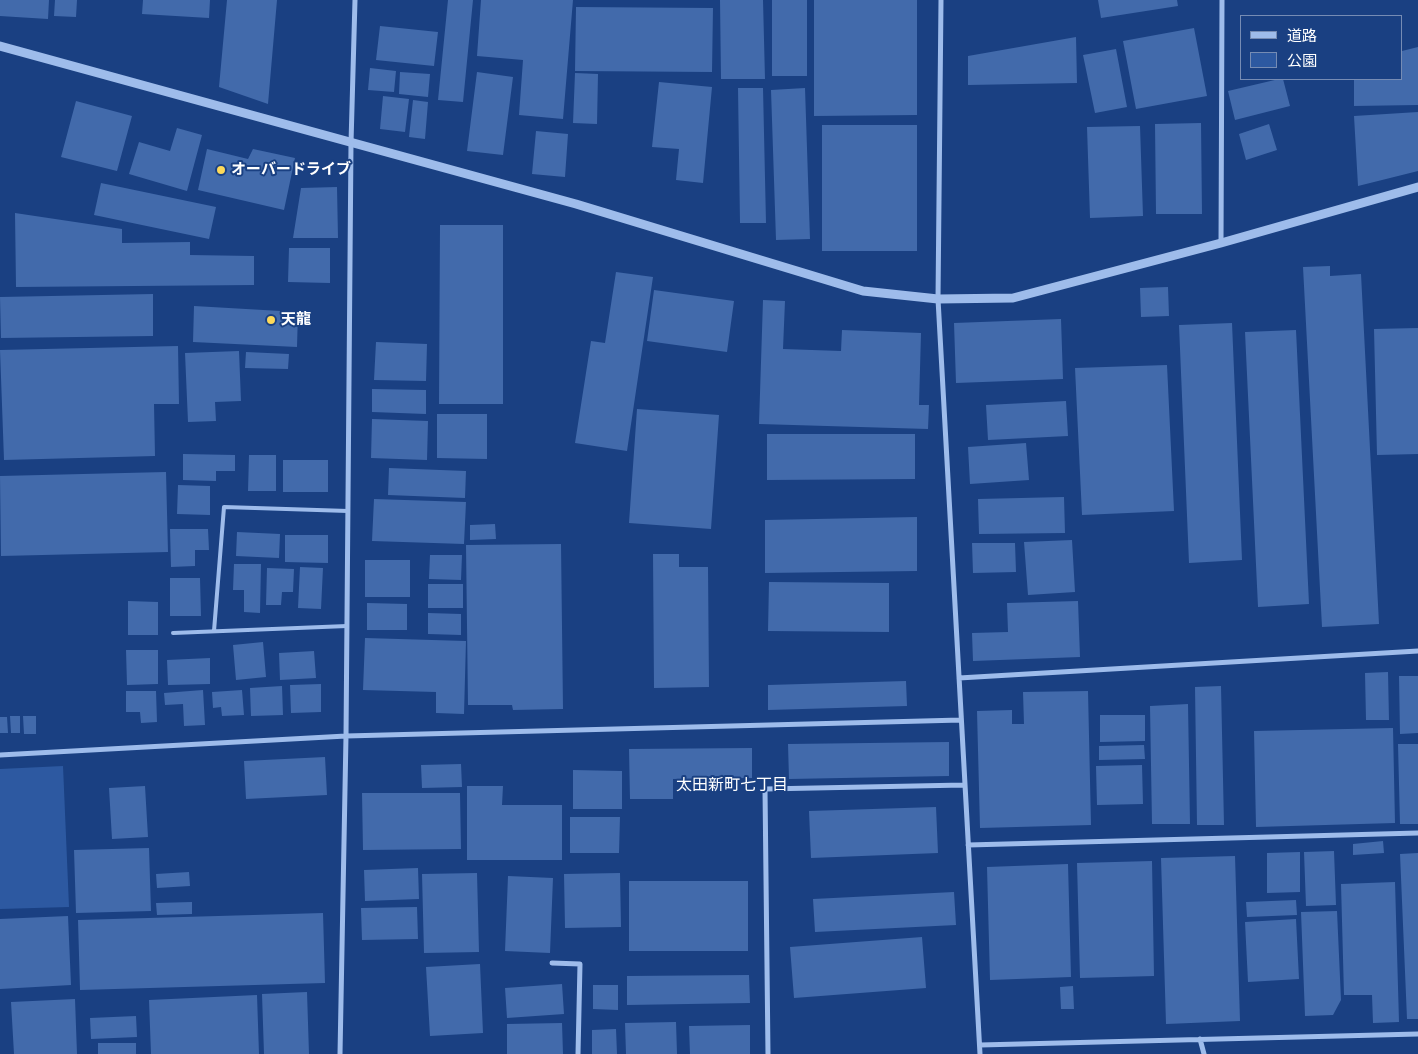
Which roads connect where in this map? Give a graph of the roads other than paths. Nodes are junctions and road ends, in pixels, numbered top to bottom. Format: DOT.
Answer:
graph roads {
  1 [pos="355,0"];
  2 [pos="942,0"];
  3 [pos="1222,0"];
  4 [pos="0,46"];
  5 [pos="351,143"];
  6 [pos="1418,187"];
  7 [pos="1221,243"];
  8 [pos="938,299"];
  9 [pos="348,511"];
  10 [pos="346,626"];
  11 [pos="214,631"];
  12 [pos="172,633"];
  13 [pos="1418,651"];
  14 [pos="959,678"];
  15 [pos="961,720"];
  16 [pos="346,736"];
  17 [pos="0,755"];
  18 [pos="964,785"];
  19 [pos="1418,833"];
  20 [pos="968,844"];
  21 [pos="552,963"];
  22 [pos="1418,1034"];
  23 [pos="1200,1039"];
  24 [pos="980,1045"];
  25 [pos="340,1054"];
  26 [pos="578,1054"];
  27 [pos="768,1054"];
  28 [pos="980,1054"];
  29 [pos="1204,1054"];
  1 -- 5 [label="street"];
  2 -- 8 [label="street"];
  3 -- 7 [label="street"];
  4 -- 5 [label="street"];
  5 -- 8 [label="street"];
  5 -- 9 [label="street"];
  6 -- 7 [label="street"];
  7 -- 8 [label="street"];
  8 -- 14 [label="street"];
  9 -- 10 [label="street"];
  9 -- 11 [label="lane"];
  10 -- 11 [label="lane"];
  10 -- 16 [label="street"];
  11 -- 12 [label="lane"];
  13 -- 14 [label="street"];
  14 -- 15 [label="street"];
  15 -- 16 [label="street"];
  15 -- 18 [label="street"];
  16 -- 17 [label="street"];
  16 -- 25 [label="street"];
  18 -- 20 [label="street"];
  18 -- 27 [label="street"];
  19 -- 20 [label="street"];
  20 -- 24 [label="street"];
  21 -- 26 [label="street"];
  22 -- 23 [label="street"];
  23 -- 24 [label="street"];
  23 -- 29 [label="street"];
  24 -- 28 [label="street"];
}
